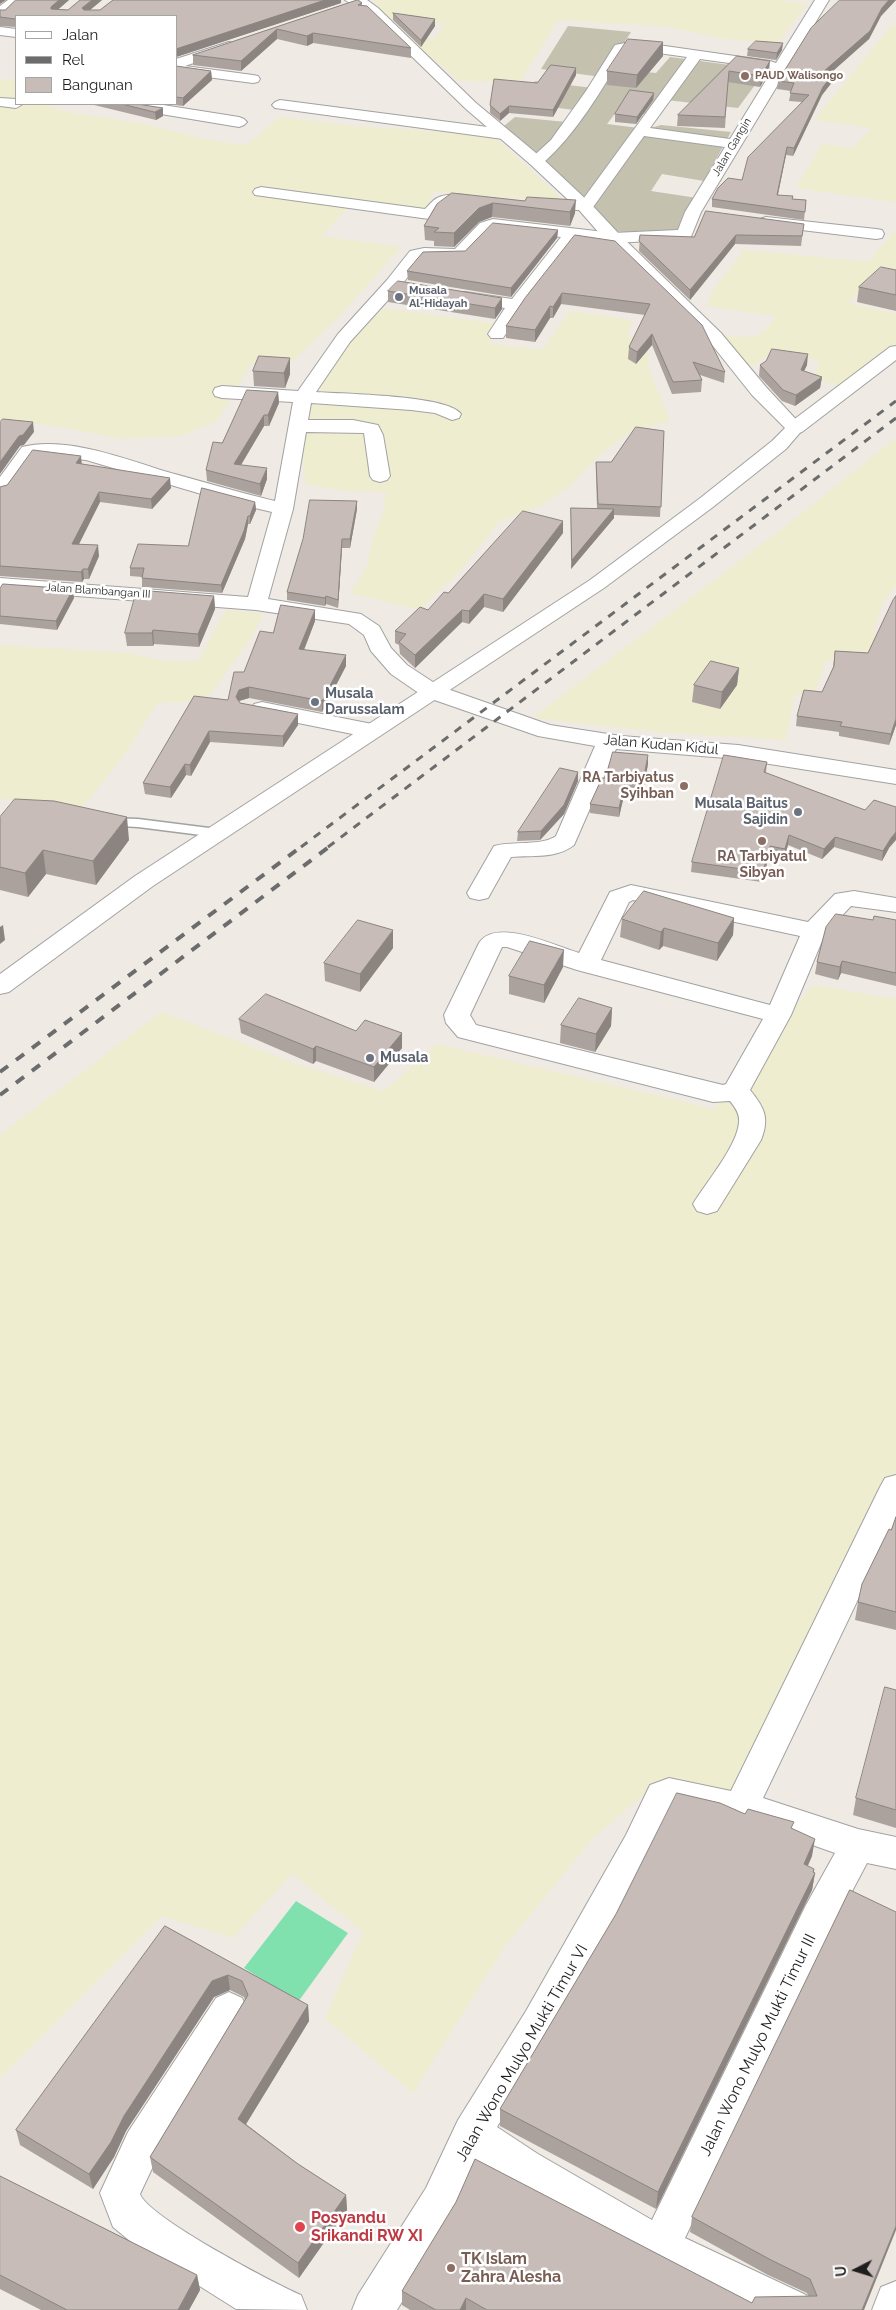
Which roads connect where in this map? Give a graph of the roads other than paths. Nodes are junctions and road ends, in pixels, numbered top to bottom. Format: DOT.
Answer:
graph roads {
  1 [pos="17,0"];
  2 [pos="822,0"];
  3 [pos="357,3"];
  4 [pos="0,13"];
  5 [pos="0,31"];
  6 [pos="15,34"];
  7 [pos="246,40"];
  8 [pos="696,55"];
  9 [pos="178,63"];
  10 [pos="781,67"];
  11 [pos="178,69"];
  12 [pos="253,80"];
  13 [pos="0,102"];
  14 [pos="15,103"];
  15 [pos="137,105"];
  16 [pos="280,105"];
  17 [pos="239,122"];
  18 [pos="639,131"];
  19 [pos="503,134"];
  20 [pos="734,144"];
  21 [pos="536,161"];
  22 [pos="261,192"];
  23 [pos="481,200"];
  24 [pos="538,204"];
  25 [pos="585,207"];
  26 [pos="693,212"];
  27 [pos="712,214"];
  28 [pos="750,219"];
  29 [pos="572,234"];
  30 [pos="876,234"];
  31 [pos="613,238"];
  32 [pos="393,284"];
  33 [pos="412,288"];
  34 [pos="451,295"];
  35 [pos="516,305"];
  36 [pos="497,334"];
  37 [pos="896,351"];
  38 [pos="222,392"];
  39 [pos="303,398"];
  40 [pos="452,414"];
  41 [pos="298,426"];
  42 [pos="795,428"];
  43 [pos="380,476"];
  44 [pos="0,490"];
  45 [pos="282,509"];
  46 [pos="0,584"];
  47 [pos="256,604"];
  48 [pos="431,692"];
  49 [pos="249,707"];
  50 [pos="372,730"];
  51 [pos="608,741"];
  52 [pos="896,777"];
  53 [pos="94,822"];
  54 [pos="217,833"];
  55 [pos="479,893"];
  56 [pos="896,905"];
  57 [pos="814,931"];
  58 [pos="586,964"];
  59 [pos="0,986"];
  60 [pos="778,1015"];
  61 [pos="736,1091"];
  62 [pos="708,1204"];
  63 [pos="896,1487"];
  64 [pos="740,1808"];
  65 [pos="858,1845"];
  66 [pos="896,1853"];
  67 [pos="228,2010"];
  68 [pos="472,2133"];
  69 [pos="660,2247"];
  70 [pos="245,2302"];
  71 [pos="896,2302"];
  72 [pos="286,2310"];
  73 [pos="373,2310"];
  74 [pos="791,2310"];
  75 [pos="893,2310"];
  1 -- 4 [label="street"];
  2 -- 10 [label="street, Jalan Gangin"];
  3 -- 19 [label="street"];
  5 -- 6 [label="street"];
  7 -- 9 [label="street"];
  8 -- 10 [label="street"];
  8 -- 18 [label="street"];
  8 -- 21 [label="street"];
  10 -- 20 [label="street, Jalan Gangin"];
  11 -- 12 [label="street"];
  13 -- 14 [label="street"];
  15 -- 17 [label="street"];
  16 -- 19 [label="street"];
  18 -- 20 [label="street"];
  18 -- 25 [label="street"];
  19 -- 21 [label="street"];
  20 -- 26 [label="street, Jalan Gangin"];
  21 -- 25 [label="street"];
  22 -- 23 [label="street"];
  24 -- 25 [label="street"];
  25 -- 31 [label="street"];
  26 -- 27 [label="street"];
  26 -- 31 [label="street, Jalan Gangin"];
  28 -- 30 [label="street"];
  29 -- 31 [label="street"];
  29 -- 32 [label="street"];
  29 -- 35 [label="street"];
  31 -- 42 [label="street"];
  32 -- 33 [label="street"];
  32 -- 39 [label="street"];
  34 -- 35 [label="street"];
  35 -- 36 [label="street"];
  37 -- 42 [label="street"];
  38 -- 39 [label="street"];
  39 -- 40 [label="street"];
  39 -- 41 [label="street"];
  41 -- 43 [label="street"];
  41 -- 45 [label="street"];
  42 -- 48 [label="street"];
  44 -- 45 [label="street"];
  45 -- 47 [label="street"];
  46 -- 47 [label="street, Jalan Blambangan III"];
  47 -- 48 [label="street, Jalan Blambangan III"];
  48 -- 50 [label="street"];
  48 -- 51 [label="street, Jalan Kudan Kidul"];
  49 -- 50 [label="street"];
  50 -- 54 [label="street"];
  51 -- 52 [label="street, Jalan Kudan Kidul"];
  51 -- 55 [label="street"];
  53 -- 54 [label="lane"];
  54 -- 59 [label="street"];
  56 -- 57 [label="street"];
  57 -- 58 [label="street"];
  57 -- 60 [label="street"];
  58 -- 60 [label="street"];
  58 -- 61 [label="street"];
  60 -- 61 [label="street"];
  61 -- 62 [label="street"];
  63 -- 64 [label="street"];
  64 -- 65 [label="street"];
  64 -- 68 [label="street, Jalan Wono Mulyo Mukti Timur VI"];
  65 -- 66 [label="street"];
  65 -- 69 [label="street, Jalan Wono Mulyo Mukti Timur III"];
  67 -- 70 [label="street"];
  68 -- 69 [label="street"];
  68 -- 73 [label="street, Jalan Wono Mulyo Mukti Timur VI"];
  69 -- 74 [label="street"];
  70 -- 72 [label="street"];
  71 -- 75 [label="street"];
}
